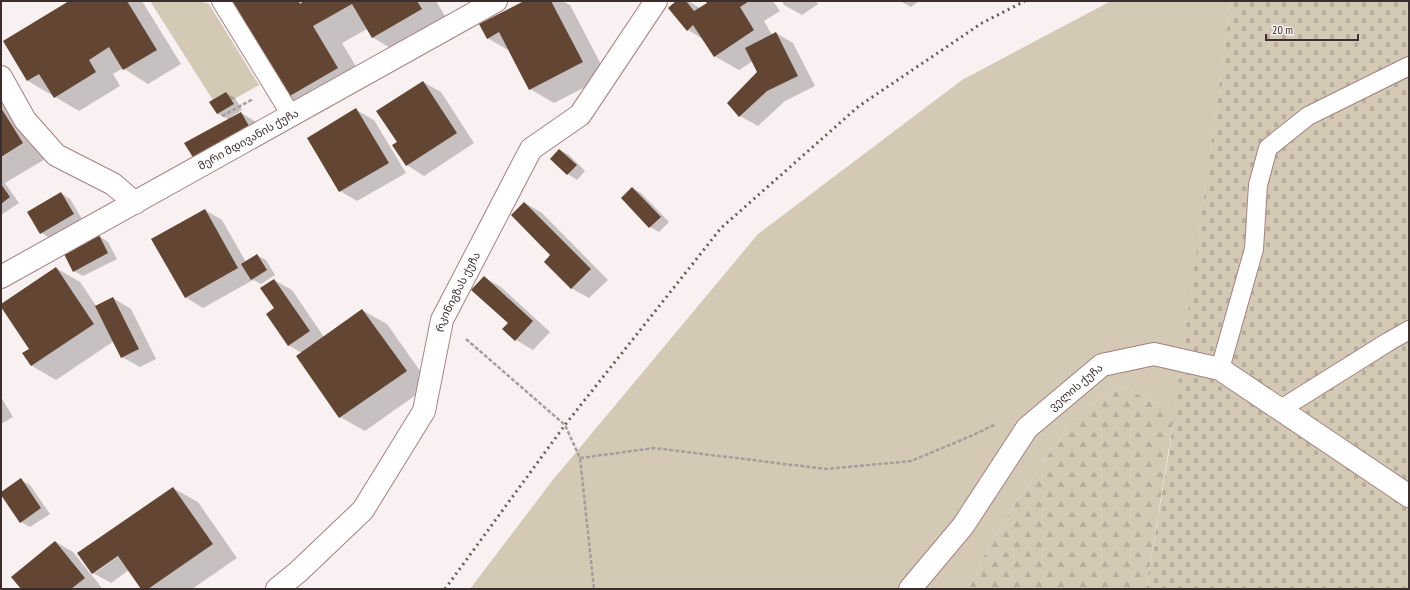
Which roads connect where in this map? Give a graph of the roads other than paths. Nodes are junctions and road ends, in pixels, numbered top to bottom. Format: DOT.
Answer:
graph roads {
  1 [pos="221,1"];
  2 [pos="496,1"];
  3 [pos="656,1"];
  4 [pos="1409,66"];
  5 [pos="1,78"];
  6 [pos="291,116"];
  7 [pos="135,203"];
  8 [pos="1,277"];
  9 [pos="1409,330"];
  10 [pos="1220,369"];
  11 [pos="1281,409"];
  12 [pos="1409,496"];
  13 [pos="277,589"];
  14 [pos="910,589"];
  1 -- 6 [label="lane"];
  2 -- 6 [label="street, მერი მდივანის ქუჩა"];
  3 -- 13 [label="street, რკინიგზას ქუჩა"];
  4 -- 10 [label="lane"];
  5 -- 7 [label="street"];
  6 -- 7 [label="street, მერი მდივანის ქუჩა"];
  7 -- 8 [label="street, მერი მდივანის ქუჩა"];
  9 -- 11 [label="lane"];
  10 -- 11 [label="street, ველის ქუჩა"];
  10 -- 14 [label="street, ველის ქუჩა"];
  11 -- 12 [label="street, ველის ქუჩა"];
}
